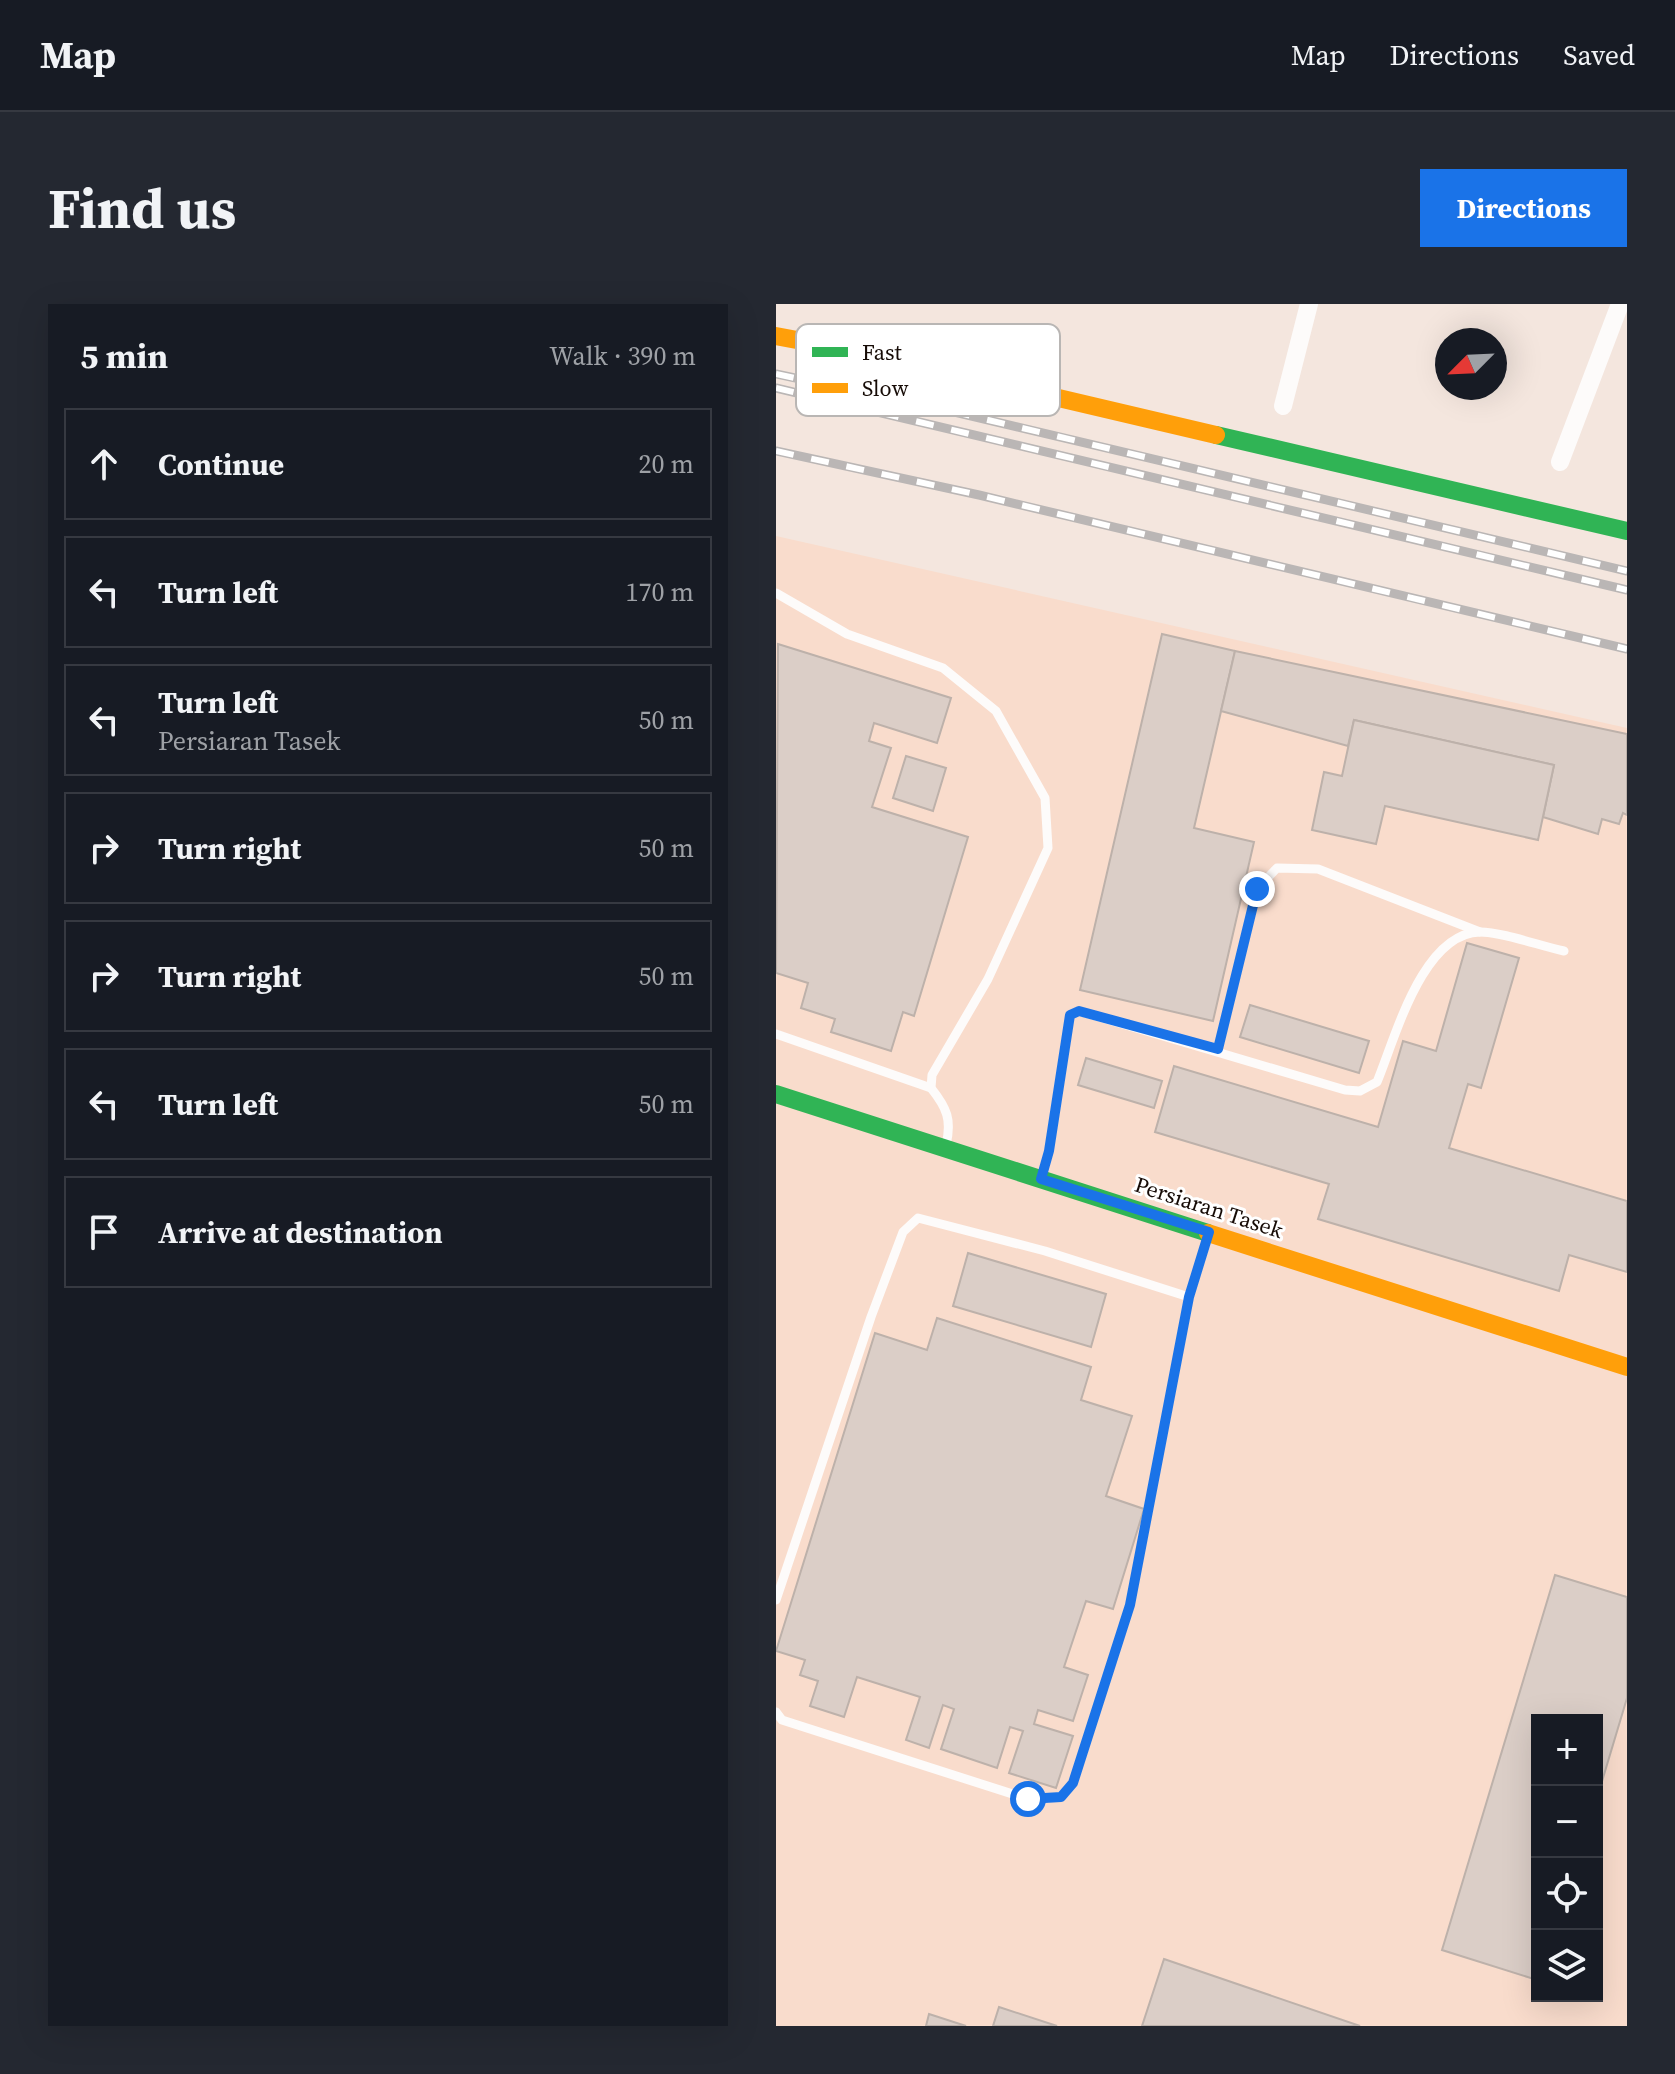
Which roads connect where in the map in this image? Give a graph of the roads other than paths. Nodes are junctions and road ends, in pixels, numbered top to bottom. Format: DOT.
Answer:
graph roads {
  1 [pos="1309,304"];
  2 [pos="1620,304"];
  3 [pos="776,336"];
  4 [pos="796,340"];
  5 [pos="1060,398"];
  6 [pos="1283,406"];
  7 [pos="1560,462"];
  8 [pos="1627,531"];
  9 [pos="776,593"];
  10 [pos="1480,932"];
  11 [pos="1564,951"];
  12 [pos="776,1034"];
  13 [pos="1218,1049"];
  14 [pos="931,1088"];
  15 [pos="776,1094"];
  16 [pos="946,1148"];
  17 [pos="1041,1179"];
  18 [pos="1209,1232"];
  19 [pos="1189,1297"];
  20 [pos="1627,1367"];
  21 [pos="776,1600"];
  22 [pos="776,1712"];
  1 -- 6 [label="street"];
  2 -- 7 [label="street"];
  3 -- 4 [label="street"];
  5 -- 8 [label="street"];
  9 -- 14 [label="lane"];
  10 -- 11 [label="lane"];
  10 -- 13 [label="lane"];
  10 -- 13 [label="lane"];
  12 -- 14 [label="lane"];
  13 -- 17 [label="lane"];
  14 -- 16 [label="lane"];
  15 -- 16 [label="street, Persiaran Tasek"];
  16 -- 17 [label="street, Persiaran Tasek"];
  17 -- 18 [label="street, Persiaran Tasek"];
  18 -- 19 [label="lane"];
  18 -- 20 [label="street, Persiaran Tasek"];
  19 -- 21 [label="lane"];
  19 -- 22 [label="lane"];
}
